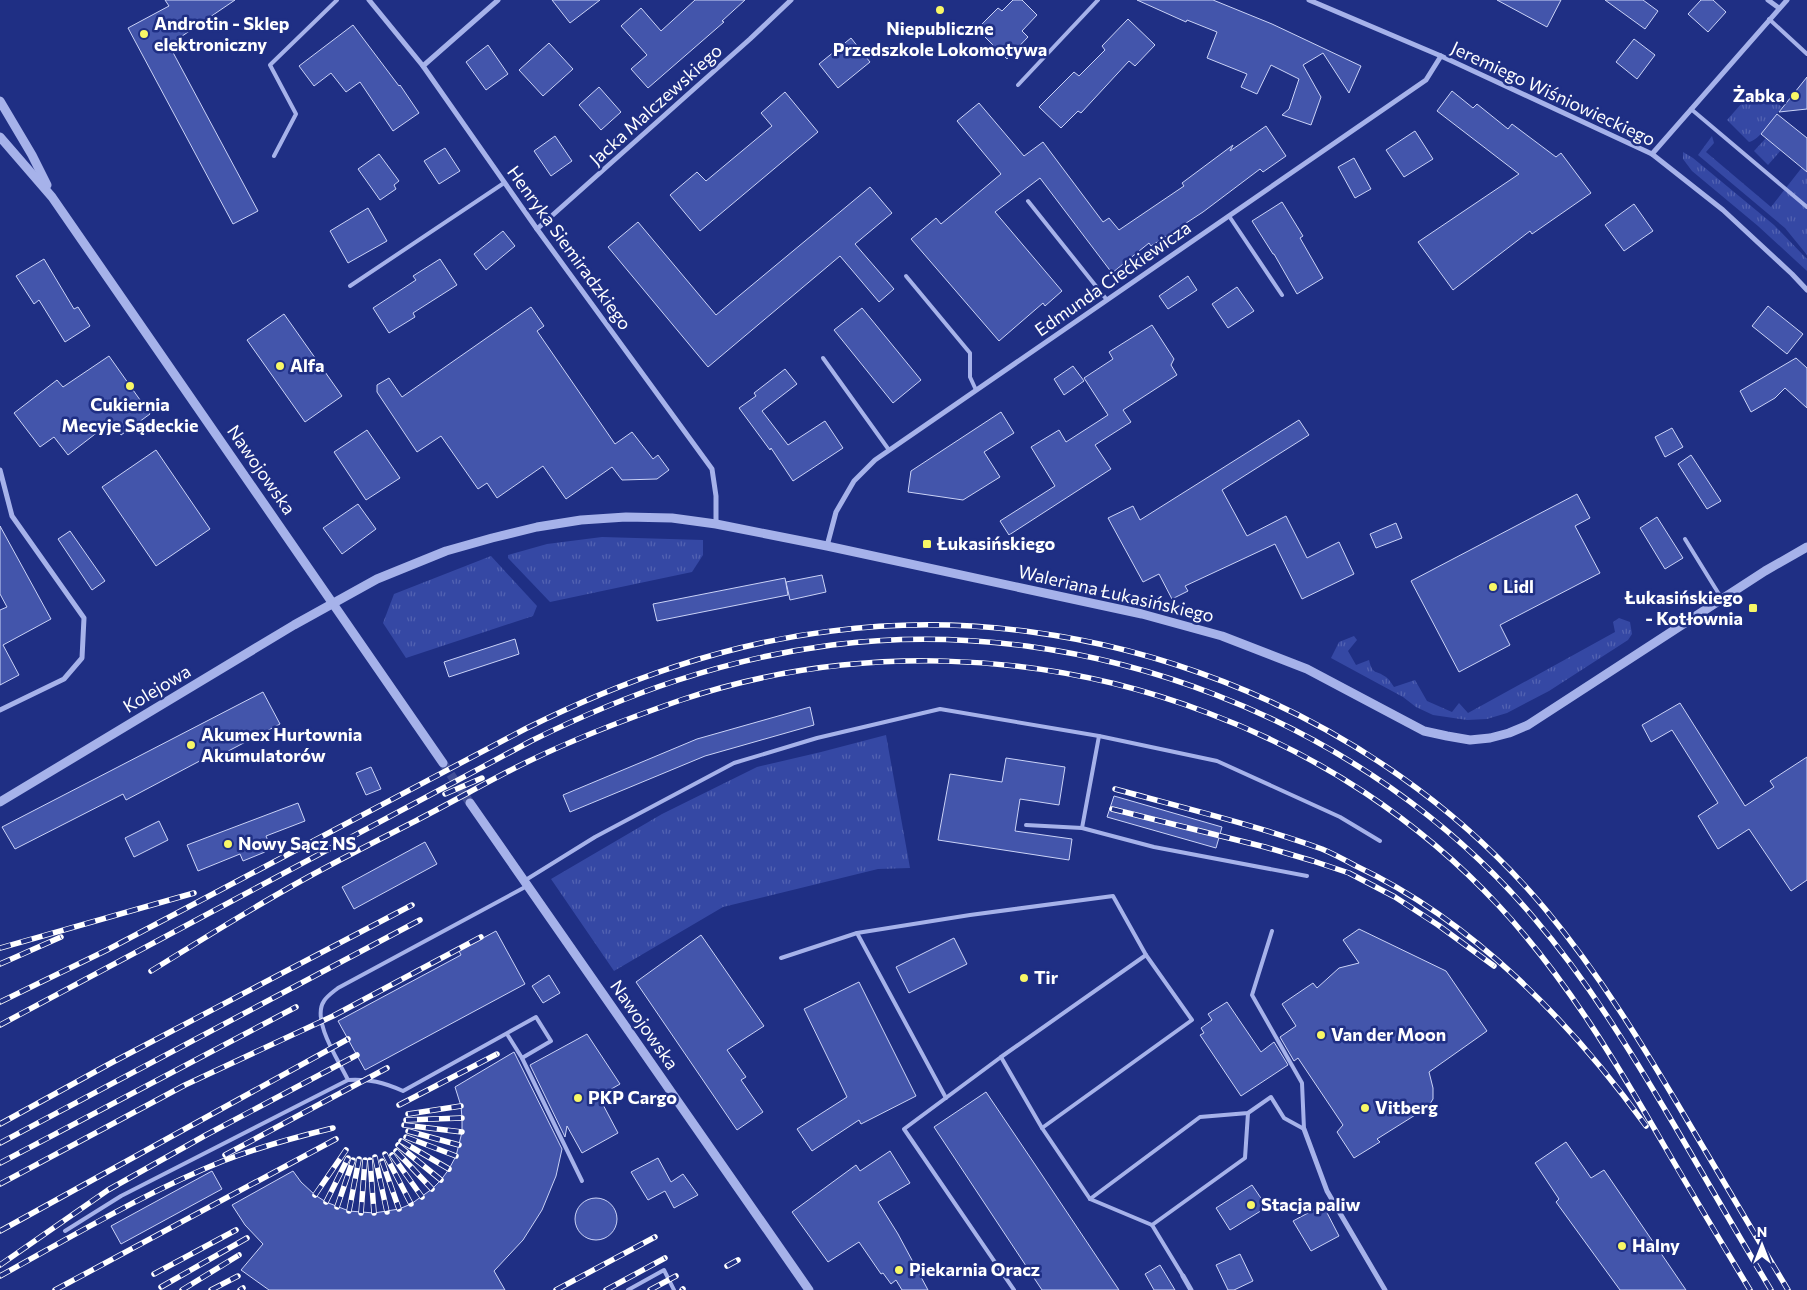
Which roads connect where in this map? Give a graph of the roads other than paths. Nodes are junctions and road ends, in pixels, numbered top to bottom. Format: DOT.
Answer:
graph roads {
  1 [pos="338,0"];
  2 [pos="369,0"];
  3 [pos="498,0"];
  4 [pos="791,0"];
  5 [pos="1098,0"];
  6 [pos="1309,0"];
  7 [pos="1768,0"];
  8 [pos="1787,0"];
  9 [pos="1779,8"];
  10 [pos="1769,19"];
  11 [pos="1807,54"];
  12 [pos="1441,56"];
  13 [pos="423,66"];
  14 [pos="1018,85"];
  15 [pos="0,101"];
  16 [pos="1691,110"];
  17 [pos="0,137"];
  18 [pos="1652,154"];
  19 [pos="274,156"];
  20 [pos="504,183"];
  21 [pos="52,197"];
  22 [pos="1028,201"];
  23 [pos="1807,207"];
  24 [pos="1229,216"];
  25 [pos="537,229"];
  26 [pos="906,276"];
  27 [pos="350,286"];
  28 [pos="1807,290"];
  29 [pos="1282,295"];
  30 [pos="1107,300"];
  31 [pos="822,358"];
  32 [pos="976,390"];
  33 [pos="889,450"];
  34 [pos="0,470"];
  35 [pos="716,524"];
  36 [pos="1684,539"];
  37 [pos="827,546"];
  38 [pos="1807,547"];
  39 [pos="1722,599"];
  40 [pos="332,603"];
  41 [pos="0,710"];
  42 [pos="1099,736"];
  43 [pos="443,763"];
  44 [pos="0,802"];
  45 [pos="470,803"];
  46 [pos="1026,825"];
  47 [pos="1082,828"];
  48 [pos="1380,841"];
  49 [pos="1307,876"];
  50 [pos="526,884"];
  51 [pos="1272,931"];
  52 [pos="857,933"];
  53 [pos="1146,955"];
  54 [pos="781,958"];
  55 [pos="507,1034"];
  56 [pos="1000,1057"];
  57 [pos="522,1058"];
  58 [pos="348,1080"];
  59 [pos="946,1098"];
  60 [pos="1248,1113"];
  61 [pos="1042,1128"];
  62 [pos="1304,1129"];
  63 [pos="582,1181"];
  64 [pos="1090,1199"];
  65 [pos="1152,1225"];
  66 [pos="65,1231"];
  67 [pos="1183,1276"];
  68 [pos="628,1290"];
  69 [pos="674,1290"];
  70 [pos="809,1290"];
  71 [pos="1014,1290"];
  72 [pos="1191,1290"];
  73 [pos="1385,1290"];
  1 -- 19 [label="lane"];
  2 -- 13 [label="street, Henryka Siemiradzkiego"];
  3 -- 13 [label="street"];
  4 -- 25 [label="street, Jacka Malczewskiego"];
  5 -- 14 [label="lane"];
  6 -- 12 [label="street, Jeremiego Wiśniowieckiego"];
  7 -- 9 [label="street"];
  8 -- 9 [label="street"];
  9 -- 10 [label="street"];
  10 -- 11 [label="lane"];
  10 -- 16 [label="street"];
  12 -- 18 [label="street, Jeremiego Wiśniowieckiego"];
  12 -- 24 [label="street, Edmunda Ciećkiewicza"];
  13 -- 20 [label="street, Henryka Siemiradzkiego"];
  15 -- 21 [label="street, Nawojowska"];
  16 -- 18 [label="street"];
  16 -- 23 [label="lane"];
  17 -- 21 [label="street, Nawojowska"];
  18 -- 28 [label="street, Jeremiego Wiśniowieckiego"];
  20 -- 25 [label="street, Henryka Siemiradzkiego"];
  20 -- 27 [label="lane"];
  21 -- 40 [label="street, Nawojowska"];
  22 -- 30 [label="lane"];
  24 -- 29 [label="lane"];
  24 -- 30 [label="street, Edmunda Ciećkiewicza"];
  25 -- 35 [label="street, Henryka Siemiradzkiego"];
  26 -- 32 [label="lane"];
  30 -- 32 [label="street, Edmunda Ciećkiewicza"];
  31 -- 33 [label="lane"];
  32 -- 33 [label="street, Edmunda Ciećkiewicza"];
  33 -- 37 [label="street, Edmunda Ciećkiewicza"];
  34 -- 41 [label="street"];
  35 -- 37 [label="street, Waleriana Łukasińskiego"];
  35 -- 40 [label="street, Waleriana Łukasińskiego"];
  36 -- 39 [label="lane"];
  37 -- 39 [label="street, Waleriana Łukasińskiego"];
  38 -- 39 [label="street, Waleriana Łukasińskiego"];
  40 -- 43 [label="street, Nawojowska"];
  40 -- 44 [label="street, Kolejowa"];
  42 -- 47 [label="lane"];
  42 -- 48 [label="lane"];
  42 -- 50 [label="lane"];
  45 -- 50 [label="street, Nawojowska"];
  46 -- 47 [label="lane"];
  47 -- 49 [label="lane"];
  50 -- 58 [label="lane"];
  50 -- 70 [label="street, Nawojowska"];
  51 -- 62 [label="lane"];
  52 -- 53 [label="lane"];
  52 -- 54 [label="lane"];
  52 -- 59 [label="lane"];
  53 -- 56 [label="lane"];
  53 -- 61 [label="lane"];
  55 -- 57 [label="lane"];
  55 -- 57 [label="lane"];
  55 -- 58 [label="lane"];
  56 -- 59 [label="lane"];
  56 -- 61 [label="lane"];
  57 -- 63 [label="lane"];
  58 -- 66 [label="lane"];
  59 -- 71 [label="lane"];
  60 -- 62 [label="lane"];
  60 -- 64 [label="lane"];
  60 -- 65 [label="lane"];
  61 -- 64 [label="lane"];
  62 -- 73 [label="street"];
  64 -- 65 [label="lane"];
  65 -- 67 [label="lane"];
  67 -- 72 [label="street"];
  68 -- 69 [label="lane"];
}
